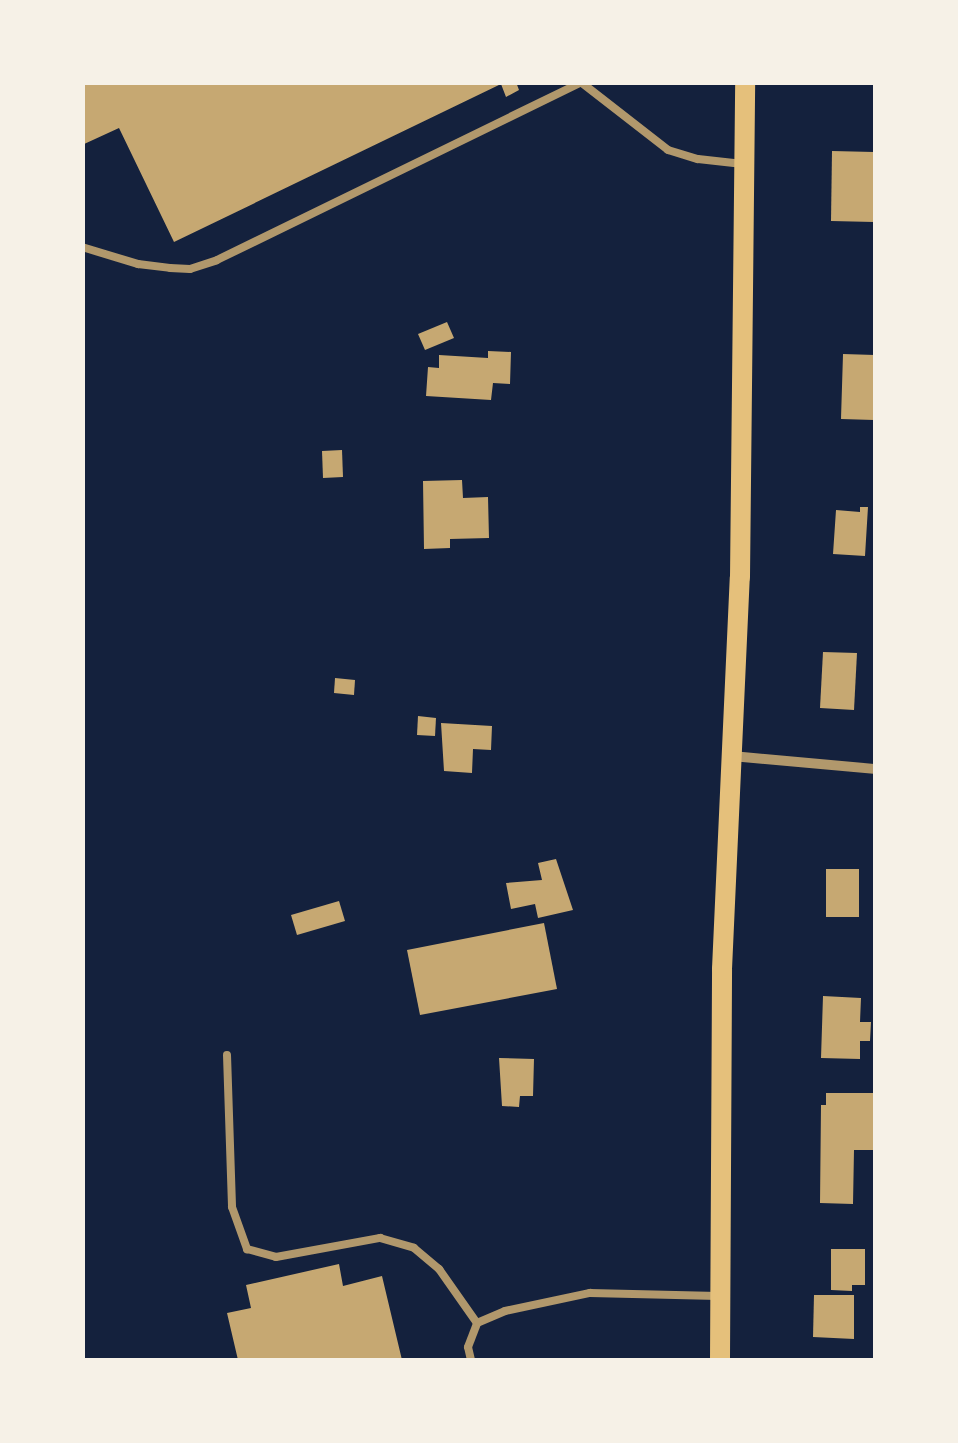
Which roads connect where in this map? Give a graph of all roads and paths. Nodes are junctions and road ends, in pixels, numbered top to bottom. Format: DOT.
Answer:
graph roads {
  1 [pos="745,82"];
  2 [pos="582,83"];
  3 [pos="744,164"];
  4 [pos="82,247"];
  5 [pos="732,756"];
  6 [pos="876,769"];
  7 [pos="228,1055"];
  8 [pos="722,1296"];
  9 [pos="478,1323"];
  10 [pos="472,1360"];
  11 [pos="720,1360"];
  1 -- 3 [label="main road"];
  2 -- 3 [label="lane"];
  2 -- 4 [label="lane"];
  3 -- 5 [label="main road"];
  5 -- 6 [label="street"];
  5 -- 8 [label="main road"];
  7 -- 9 [label="lane"];
  8 -- 9 [label="lane"];
  8 -- 11 [label="main road"];
  9 -- 10 [label="lane"];
}
